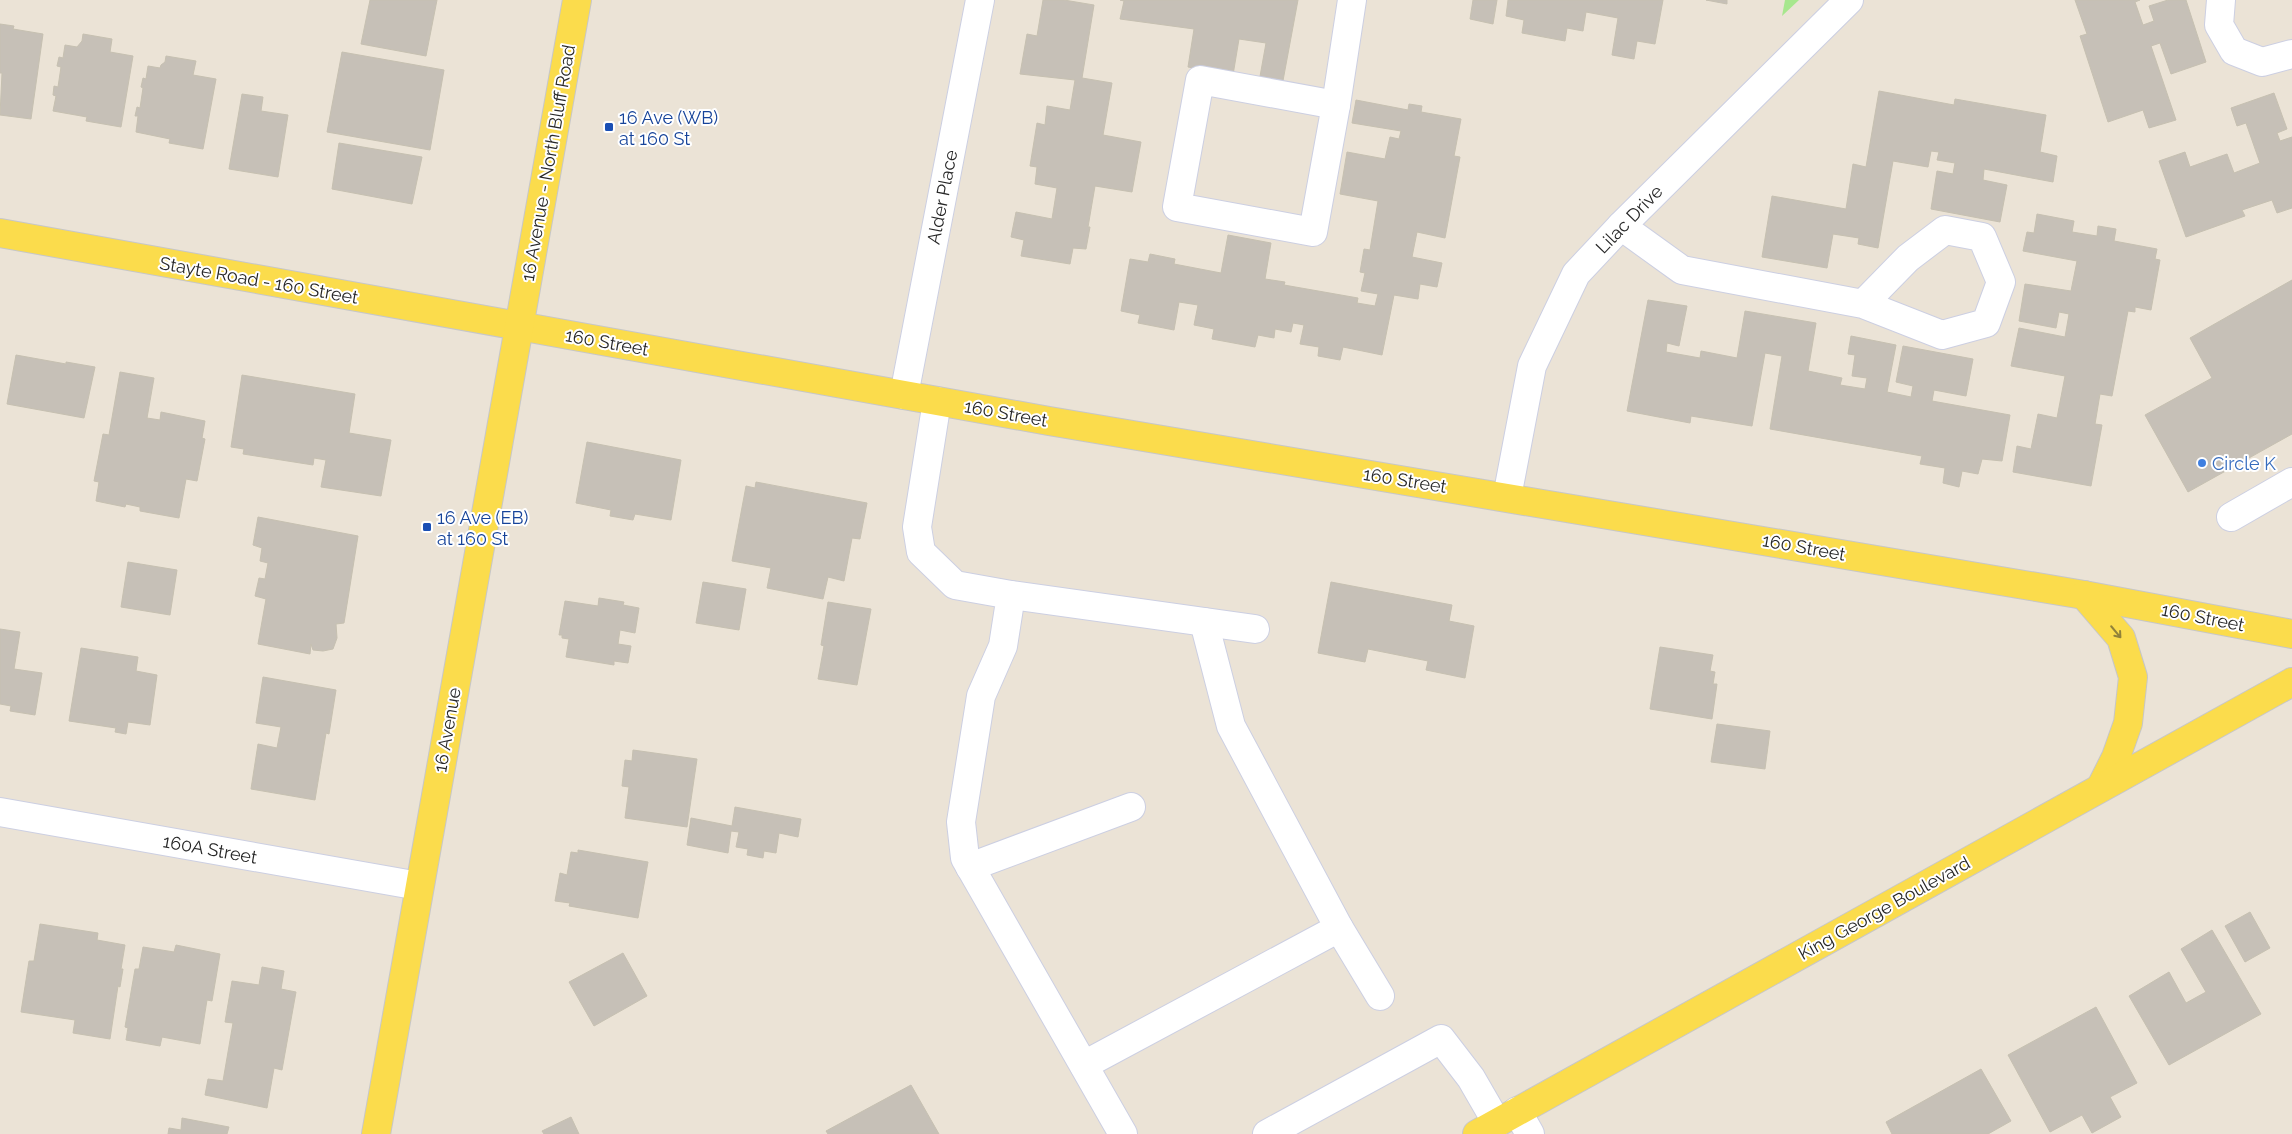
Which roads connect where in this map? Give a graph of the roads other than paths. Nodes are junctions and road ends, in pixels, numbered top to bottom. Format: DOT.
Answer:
graph roads {
  1 [pos="577,0"];
  2 [pos="980,0"];
  3 [pos="1352,0"];
  4 [pos="1849,0"];
  5 [pos="2221,0"];
  6 [pos="2292,54"];
  7 [pos="1336,105"];
  8 [pos="1621,226"];
  9 [pos="0,233"];
  10 [pos="1863,304"];
  11 [pos="518,326"];
  12 [pos="904,395"];
  13 [pos="937,401"];
  14 [pos="2292,482"];
  15 [pos="1508,497"];
  16 [pos="2231,517"];
  17 [pos="1011,595"];
  18 [pos="2084,595"];
  19 [pos="1204,622"];
  20 [pos="1255,629"];
  21 [pos="2292,634"];
  22 [pos="2292,682"];
  23 [pos="2101,787"];
  24 [pos="1131,807"];
  25 [pos="0,812"];
  26 [pos="970,867"];
  27 [pos="419,886"];
  28 [pos="1339,928"];
  29 [pos="1380,996"];
  30 [pos="1084,1065"];
  31 [pos="1498,1128"];
  32 [pos="376,1134"];
  33 [pos="1123,1134"];
  34 [pos="1267,1134"];
  1 -- 11 [label="main road, 16 Avenue - North Bluff Road"];
  2 -- 12 [label="street, Alder Place"];
  3 -- 7 [label="street"];
  4 -- 8 [label="street, Lilac Drive"];
  5 -- 6 [label="street"];
  7 -- 7 [label="street"];
  8 -- 10 [label="street"];
  8 -- 15 [label="street, Lilac Drive"];
  9 -- 11 [label="main road, Stayte Road - 160 Street"];
  10 -- 10 [label="street"];
  11 -- 12 [label="main road, 160 Street"];
  11 -- 27 [label="main road, 16 Avenue"];
  12 -- 13 [label="main road, 160 Street"];
  13 -- 15 [label="main road, 160 Street"];
  13 -- 17 [label="street"];
  14 -- 16 [label="street"];
  15 -- 18 [label="main road, 160 Street"];
  17 -- 19 [label="street"];
  17 -- 26 [label="street"];
  18 -- 21 [label="main road, 160 Street"];
  18 -- 23 [label="main road, one-way"];
  19 -- 20 [label="street"];
  19 -- 28 [label="street"];
  22 -- 23 [label="main road, King George Boulevard"];
  23 -- 31 [label="main road, King George Boulevard"];
  24 -- 26 [label="street"];
  25 -- 27 [label="street, 160A Street"];
  26 -- 30 [label="street"];
  27 -- 32 [label="main road, 16 Avenue"];
  28 -- 29 [label="street"];
  28 -- 30 [label="street"];
  30 -- 33 [label="street"];
  31 -- 34 [label="street"];
}
